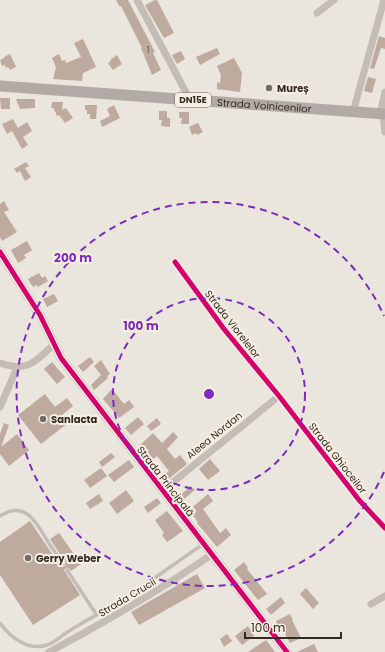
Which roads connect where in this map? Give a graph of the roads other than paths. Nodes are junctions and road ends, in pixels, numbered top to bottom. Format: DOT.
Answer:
graph roads {
  1 [pos="137,0"];
  2 [pos="334,0"];
  3 [pos="384,0"];
  4 [pos="317,13"];
  5 [pos="0,86"];
  6 [pos="385,92"];
  7 [pos="190,100"];
  8 [pos="353,112"];
  9 [pos="383,114"];
  10 [pos="385,132"];
  11 [pos="0,252"];
  12 [pos="175,262"];
  13 [pos="54,344"];
  14 [pos="0,363"];
  15 [pos="17,368"];
  16 [pos="279,396"];
  17 [pos="0,407"];
  18 [pos="162,491"];
  19 [pos="0,516"];
  20 [pos="385,528"];
  21 [pos="203,544"];
  22 [pos="211,555"];
  23 [pos="63,564"];
  24 [pos="67,570"];
  25 [pos="385,596"];
  26 [pos="371,604"];
  27 [pos="96,614"];
  28 [pos="0,623"];
  29 [pos="49,652"];
  30 [pos="287,652"];
  1 -- 7 [label="street"];
  2 -- 4 [label="street"];
  3 -- 8 [label="street"];
  5 -- 7 [label="main road, Strada Voinicenilor / DN15E"];
  6 -- 9 [label="street"];
  7 -- 8 [label="main road, Strada Voinicenilor / DN15E"];
  8 -- 9 [label="main road, Strada Voinicenilor / DN15E"];
  9 -- 10 [label="street"];
  11 -- 13 [label="street, Strada Principală"];
  12 -- 16 [label="street, Strada Viorelelor"];
  13 -- 15 [label="street"];
  13 -- 18 [label="street, Strada Principală"];
  14 -- 15 [label="street"];
  15 -- 17 [label="street"];
  16 -- 18 [label="street, Aleea Nordan"];
  16 -- 20 [label="street, Strada Ghioceilor"];
  18 -- 21 [label="street, Strada Principală"];
  19 -- 23 [label="lane"];
  21 -- 22 [label="street, Strada Principală"];
  21 -- 27 [label="lane"];
  22 -- 29 [label="street, Strada Crucii"];
  22 -- 30 [label="street, Strada Principală"];
  24 -- 27 [label="lane"];
  25 -- 26 [label="street"];
  27 -- 28 [label="lane"];
}
